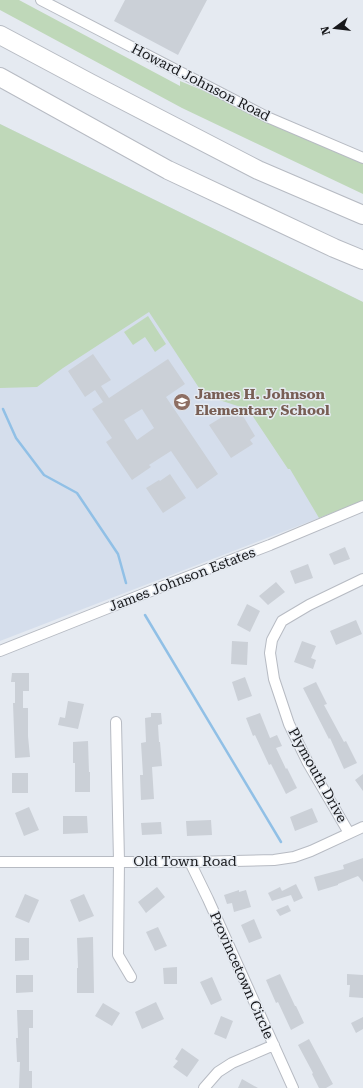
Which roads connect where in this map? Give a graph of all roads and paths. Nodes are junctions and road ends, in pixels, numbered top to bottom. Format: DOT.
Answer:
graph roads {
  1 [pos="41,0"];
  2 [pos="0,35"];
  3 [pos="0,77"];
  4 [pos="363,158"];
  5 [pos="363,215"];
  6 [pos="363,260"];
  7 [pos="363,506"];
  8 [pos="363,579"];
  9 [pos="0,651"];
  10 [pos="116,722"];
  11 [pos="363,827"];
  12 [pos="350,833"];
  13 [pos="119,861"];
  14 [pos="0,862"];
  15 [pos="190,862"];
  16 [pos="131,978"];
  17 [pos="274,1045"];
  18 [pos="204,1088"];
  19 [pos="293,1088"];
  1 -- 4 [label="street, Howard Johnson Road"];
  2 -- 5 [label="highway"];
  3 -- 6 [label="highway"];
  7 -- 9 [label="street, James Johnson Estates"];
  8 -- 12 [label="street, Plymouth Drive"];
  10 -- 13 [label="street"];
  11 -- 12 [label="street, Old Town Road"];
  12 -- 15 [label="street, Old Town Road"];
  13 -- 14 [label="street, Old Town Road"];
  13 -- 15 [label="street, Old Town Road"];
  13 -- 16 [label="street"];
  15 -- 17 [label="street, Provincetown Circle"];
  17 -- 18 [label="street"];
  17 -- 19 [label="street, Provincetown Circle"];
}
